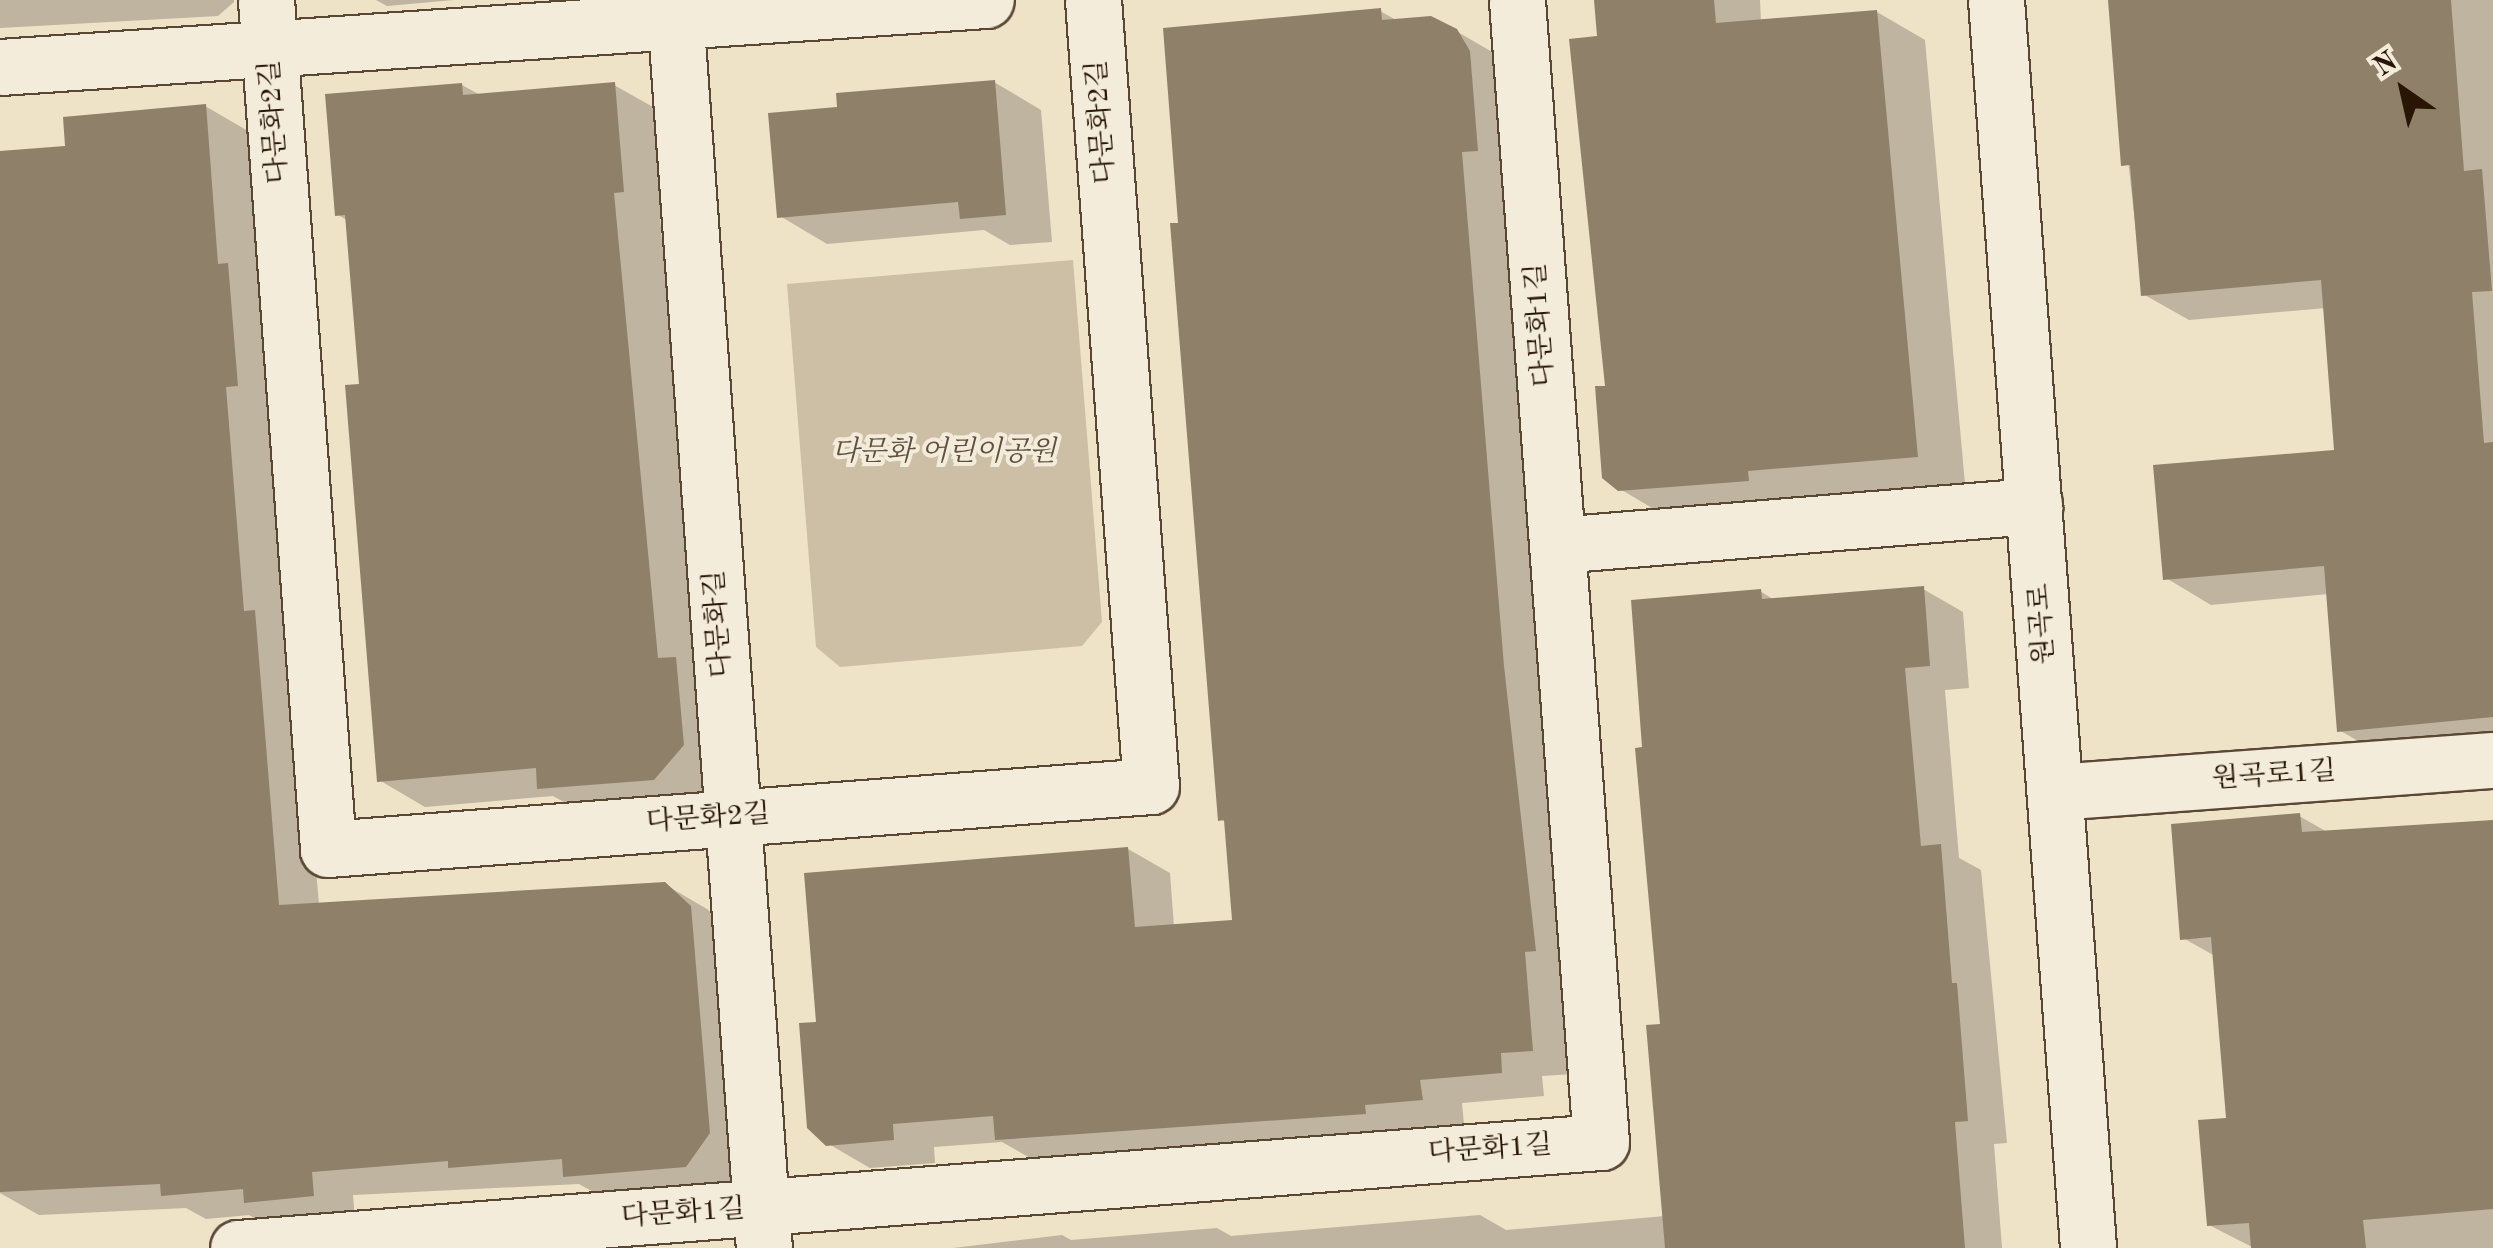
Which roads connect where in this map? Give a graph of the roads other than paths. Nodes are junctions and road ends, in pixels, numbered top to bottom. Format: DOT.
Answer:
graph roads {
  1 [pos="986,0"];
  2 [pos="1094,0"];
  3 [pos="1517,0"];
  4 [pos="1996,0"];
  5 [pos="675,11"];
  6 [pos="268,24"];
  7 [pos="0,67"];
  8 [pos="2034,506"];
  9 [pos="1557,545"];
  10 [pos="2493,760"];
  11 [pos="2056,792"];
  12 [pos="733,817"];
  13 [pos="763,1228"];
  14 [pos="238,1248"];
  15 [pos="2088,1248"];
  1 -- 5 [label="street"];
  2 -- 12 [label="street, 다문화2길"];
  3 -- 9 [label="street, 다문화1길"];
  4 -- 8 [label="street, 원곡로"];
  5 -- 6 [label="street"];
  5 -- 12 [label="street, 다문화길"];
  6 -- 7 [label="street"];
  6 -- 12 [label="street, 다문화2길"];
  8 -- 9 [label="street"];
  8 -- 11 [label="street, 원곡로"];
  9 -- 13 [label="street, 다문화1길"];
  10 -- 11 [label="street, 원곡로1길"];
  11 -- 15 [label="street, 원곡로"];
  12 -- 13 [label="street, 다문화길"];
  13 -- 14 [label="street, 다문화1길"];
}
